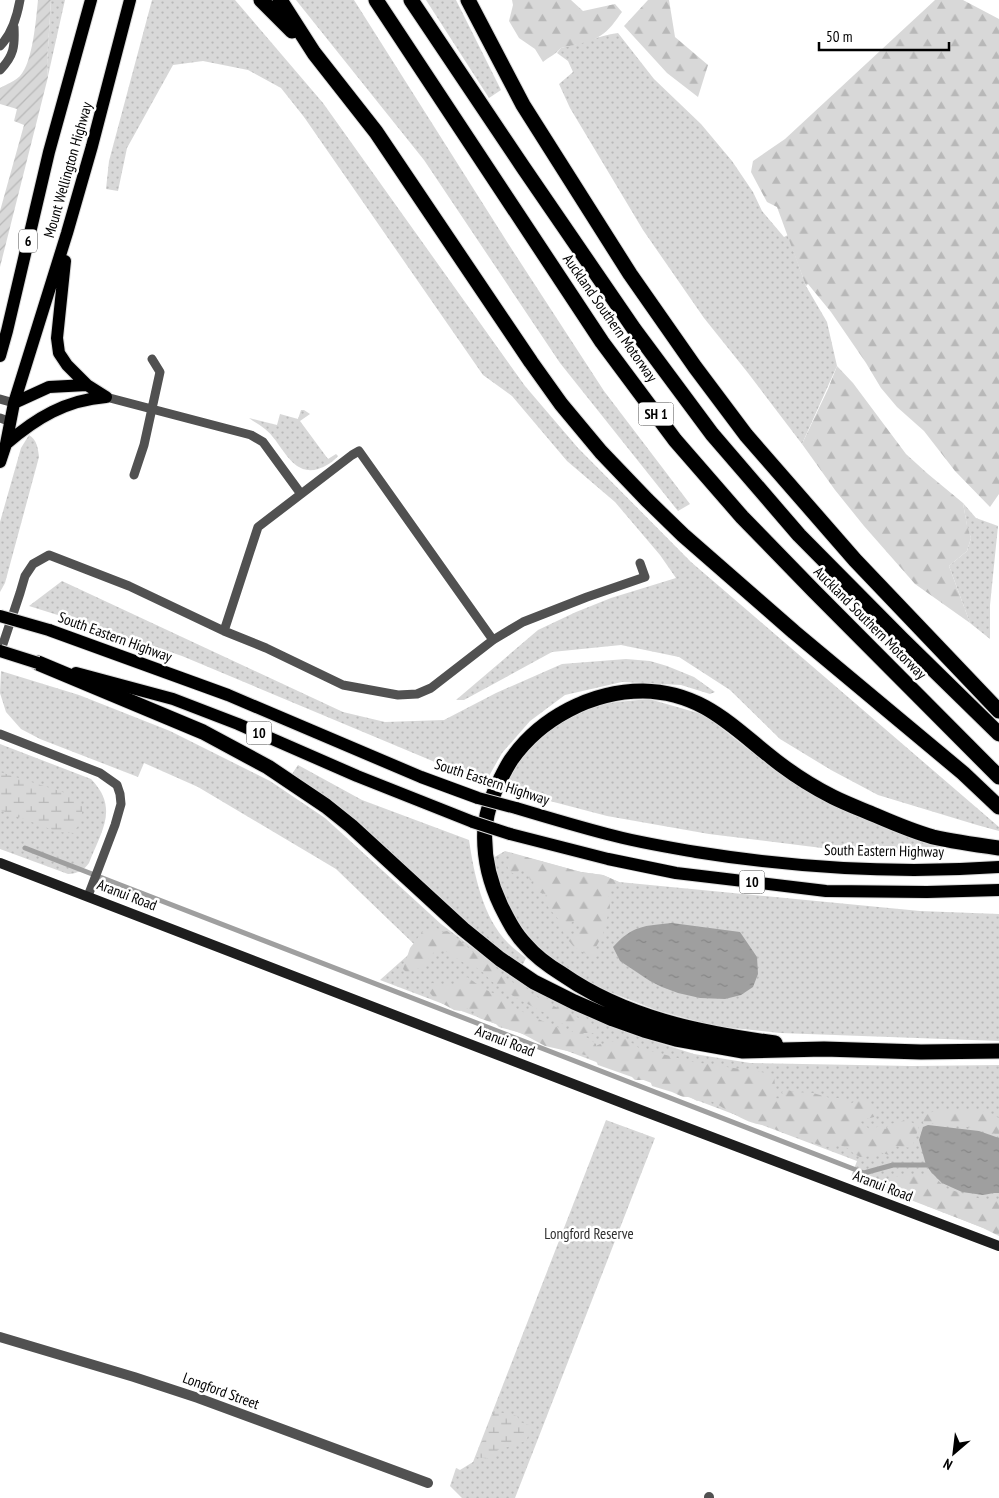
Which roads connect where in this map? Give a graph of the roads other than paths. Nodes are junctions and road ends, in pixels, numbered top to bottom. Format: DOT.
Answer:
graph roads {
  1 [pos="20,0"];
  2 [pos="91,0"];
  3 [pos="130,0"];
  4 [pos="261,0"];
  5 [pos="280,0"];
  6 [pos="376,0"];
  7 [pos="411,0"];
  8 [pos="468,0"];
  9 [pos="14,24"];
  10 [pos="0,46"];
  11 [pos="314,53"];
  12 [pos="0,70"];
  13 [pos="67,233"];
  14 [pos="4,335"];
  15 [pos="0,356"];
  16 [pos="152,359"];
  17 [pos="87,385"];
  18 [pos="106,397"];
  19 [pos="0,398"];
  20 [pos="14,403"];
  21 [pos="152,408"];
  22 [pos="5,420"];
  23 [pos="6,444"];
  24 [pos="0,462"];
  25 [pos="134,474"];
  26 [pos="301,494"];
  27 [pos="640,563"];
  28 [pos="0,616"];
  29 [pos="224,631"];
  30 [pos="493,640"];
  31 [pos="0,652"];
  32 [pos="38,662"];
  33 [pos="999,711"];
  34 [pos="0,734"];
  35 [pos="999,734"];
  36 [pos="999,777"];
  37 [pos="999,807"];
  38 [pos="999,848"];
  39 [pos="0,863"];
  40 [pos="999,867"];
  41 [pos="999,890"];
  42 [pos="88,896"];
  43 [pos="824,1050"];
  44 [pos="999,1051"];
  45 [pos="999,1246"];
  46 [pos="0,1337"];
  47 [pos="428,1482"];
  1 -- 9 [label="lane"];
  2 -- 14 [label="main road, Mount Wellington Highway / 6"];
  3 -- 13 [label="main road, Mount Wellington Highway"];
  4 -- 11 [label="highway"];
  5 -- 11 [label="highway"];
  6 -- 36 [label="highway, Auckland Southern Motorway / SH 1"];
  7 -- 35 [label="highway, Auckland Southern Motorway / SH 1"];
  8 -- 33 [label="highway"];
  9 -- 10 [label="lane"];
  9 -- 12 [label="lane"];
  11 -- 37 [label="highway"];
  13 -- 17 [label="main road"];
  13 -- 20 [label="main road, Mount Wellington Highway"];
  14 -- 15 [label="main road, Mount Wellington Highway / 6"];
  16 -- 21 [label="lane"];
  17 -- 18 [label="main road"];
  17 -- 20 [label="main road"];
  18 -- 21 [label="lane"];
  18 -- 23 [label="main road"];
  19 -- 20 [label="lane"];
  20 -- 22 [label="main road, Mount Wellington Highway"];
  21 -- 25 [label="lane"];
  21 -- 26 [label="lane"];
  22 -- 23 [label="main road, Mount Wellington Highway"];
  23 -- 24 [label="main road, Mount Wellington Highway"];
  26 -- 29 [label="lane"];
  26 -- 30 [label="lane"];
  27 -- 30 [label="lane"];
  28 -- 40 [label="main road, South Eastern Highway / 10, bridge"];
  29 -- 30 [label="lane"];
  29 -- 31 [label="lane"];
  31 -- 32 [label="main road, 10, bridge"];
  32 -- 41 [label="main road, 10, bridge"];
  32 -- 43 [label="highway"];
  34 -- 42 [label="lane"];
  38 -- 43 [label="highway"];
  39 -- 42 [label="street, Aranui Road"];
  42 -- 45 [label="street, Aranui Road"];
  43 -- 44 [label="highway"];
  46 -- 47 [label="street, Longford Street"];
}
